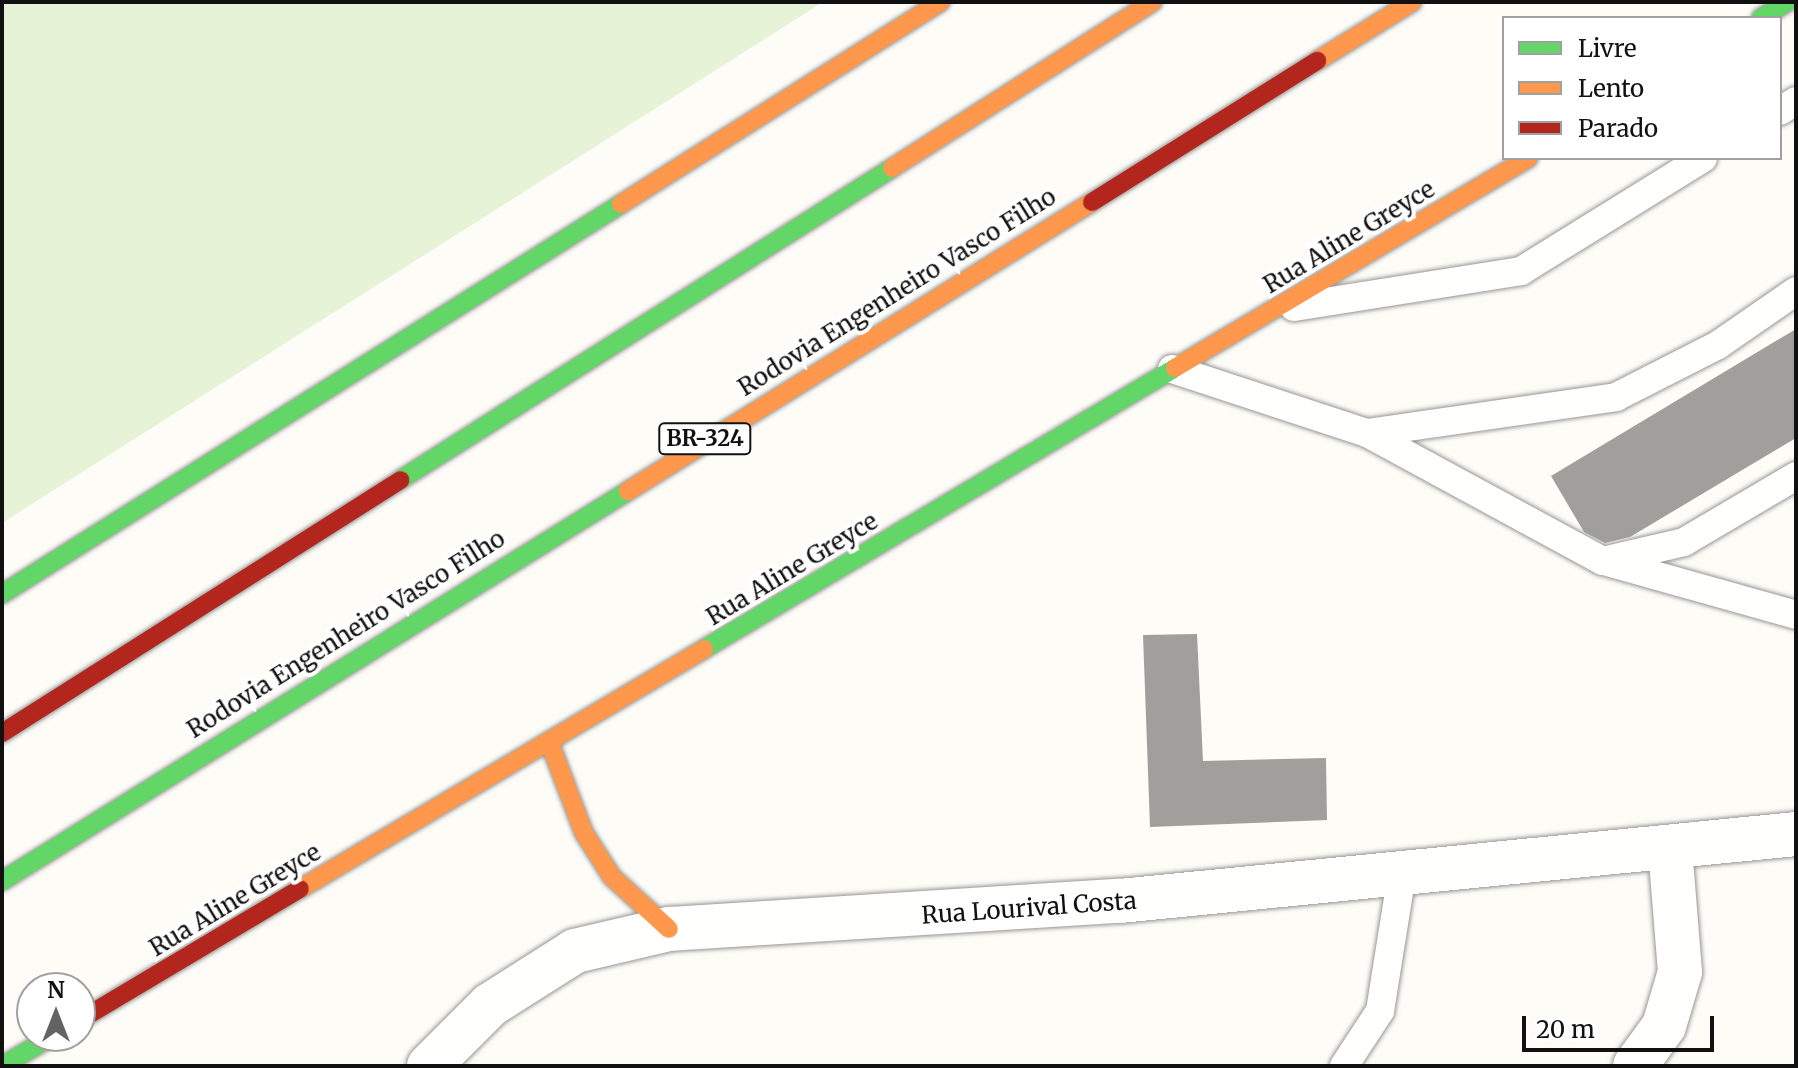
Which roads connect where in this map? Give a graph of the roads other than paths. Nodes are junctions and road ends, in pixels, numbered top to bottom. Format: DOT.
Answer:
graph roads {
  1 [pos="941,2"];
  2 [pos="1153,2"];
  3 [pos="1412,2"];
  4 [pos="1788,2"];
  5 [pos="1764,16"];
  6 [pos="1525,160"];
  7 [pos="1700,160"];
  8 [pos="1796,291"];
  9 [pos="1274,310"];
  10 [pos="1172,369"];
  11 [pos="1367,433"];
  12 [pos="1796,476"];
  13 [pos="1603,561"];
  14 [pos="2,594"];
  15 [pos="1796,615"];
  16 [pos="2,733"];
  17 [pos="549,741"];
  18 [pos="1796,834"];
  19 [pos="1670,847"];
  20 [pos="1402,873"];
  21 [pos="2,881"];
  22 [pos="669,929"];
  23 [pos="96,1010"];
  24 [pos="26,1052"];
  25 [pos="2,1066"];
  26 [pos="429,1066"];
  27 [pos="1344,1066"];
  28 [pos="1635,1066"];
  1 -- 14 [label="main road"];
  2 -- 16 [label="main road"];
  3 -- 21 [label="main road, Rodovia Engenheiro Vasco Filho / BR-324"];
  4 -- 5 [label="main road"];
  6 -- 9 [label="main road, Rua Aline Greyce"];
  7 -- 9 [label="lane"];
  8 -- 11 [label="lane"];
  9 -- 10 [label="main road, Rua Aline Greyce"];
  10 -- 11 [label="lane"];
  10 -- 17 [label="main road, Rua Aline Greyce"];
  11 -- 13 [label="lane"];
  12 -- 13 [label="lane"];
  13 -- 15 [label="lane"];
  17 -- 22 [label="main road"];
  17 -- 23 [label="main road, Rua Aline Greyce"];
  18 -- 19 [label="street, Rua Lourival Costa"];
  19 -- 20 [label="street, Rua Lourival Costa"];
  19 -- 28 [label="street"];
  20 -- 22 [label="street, Rua Lourival Costa"];
  20 -- 27 [label="lane"];
  22 -- 26 [label="street, Rua Lourival Costa"];
  24 -- 25 [label="main road"];
}
